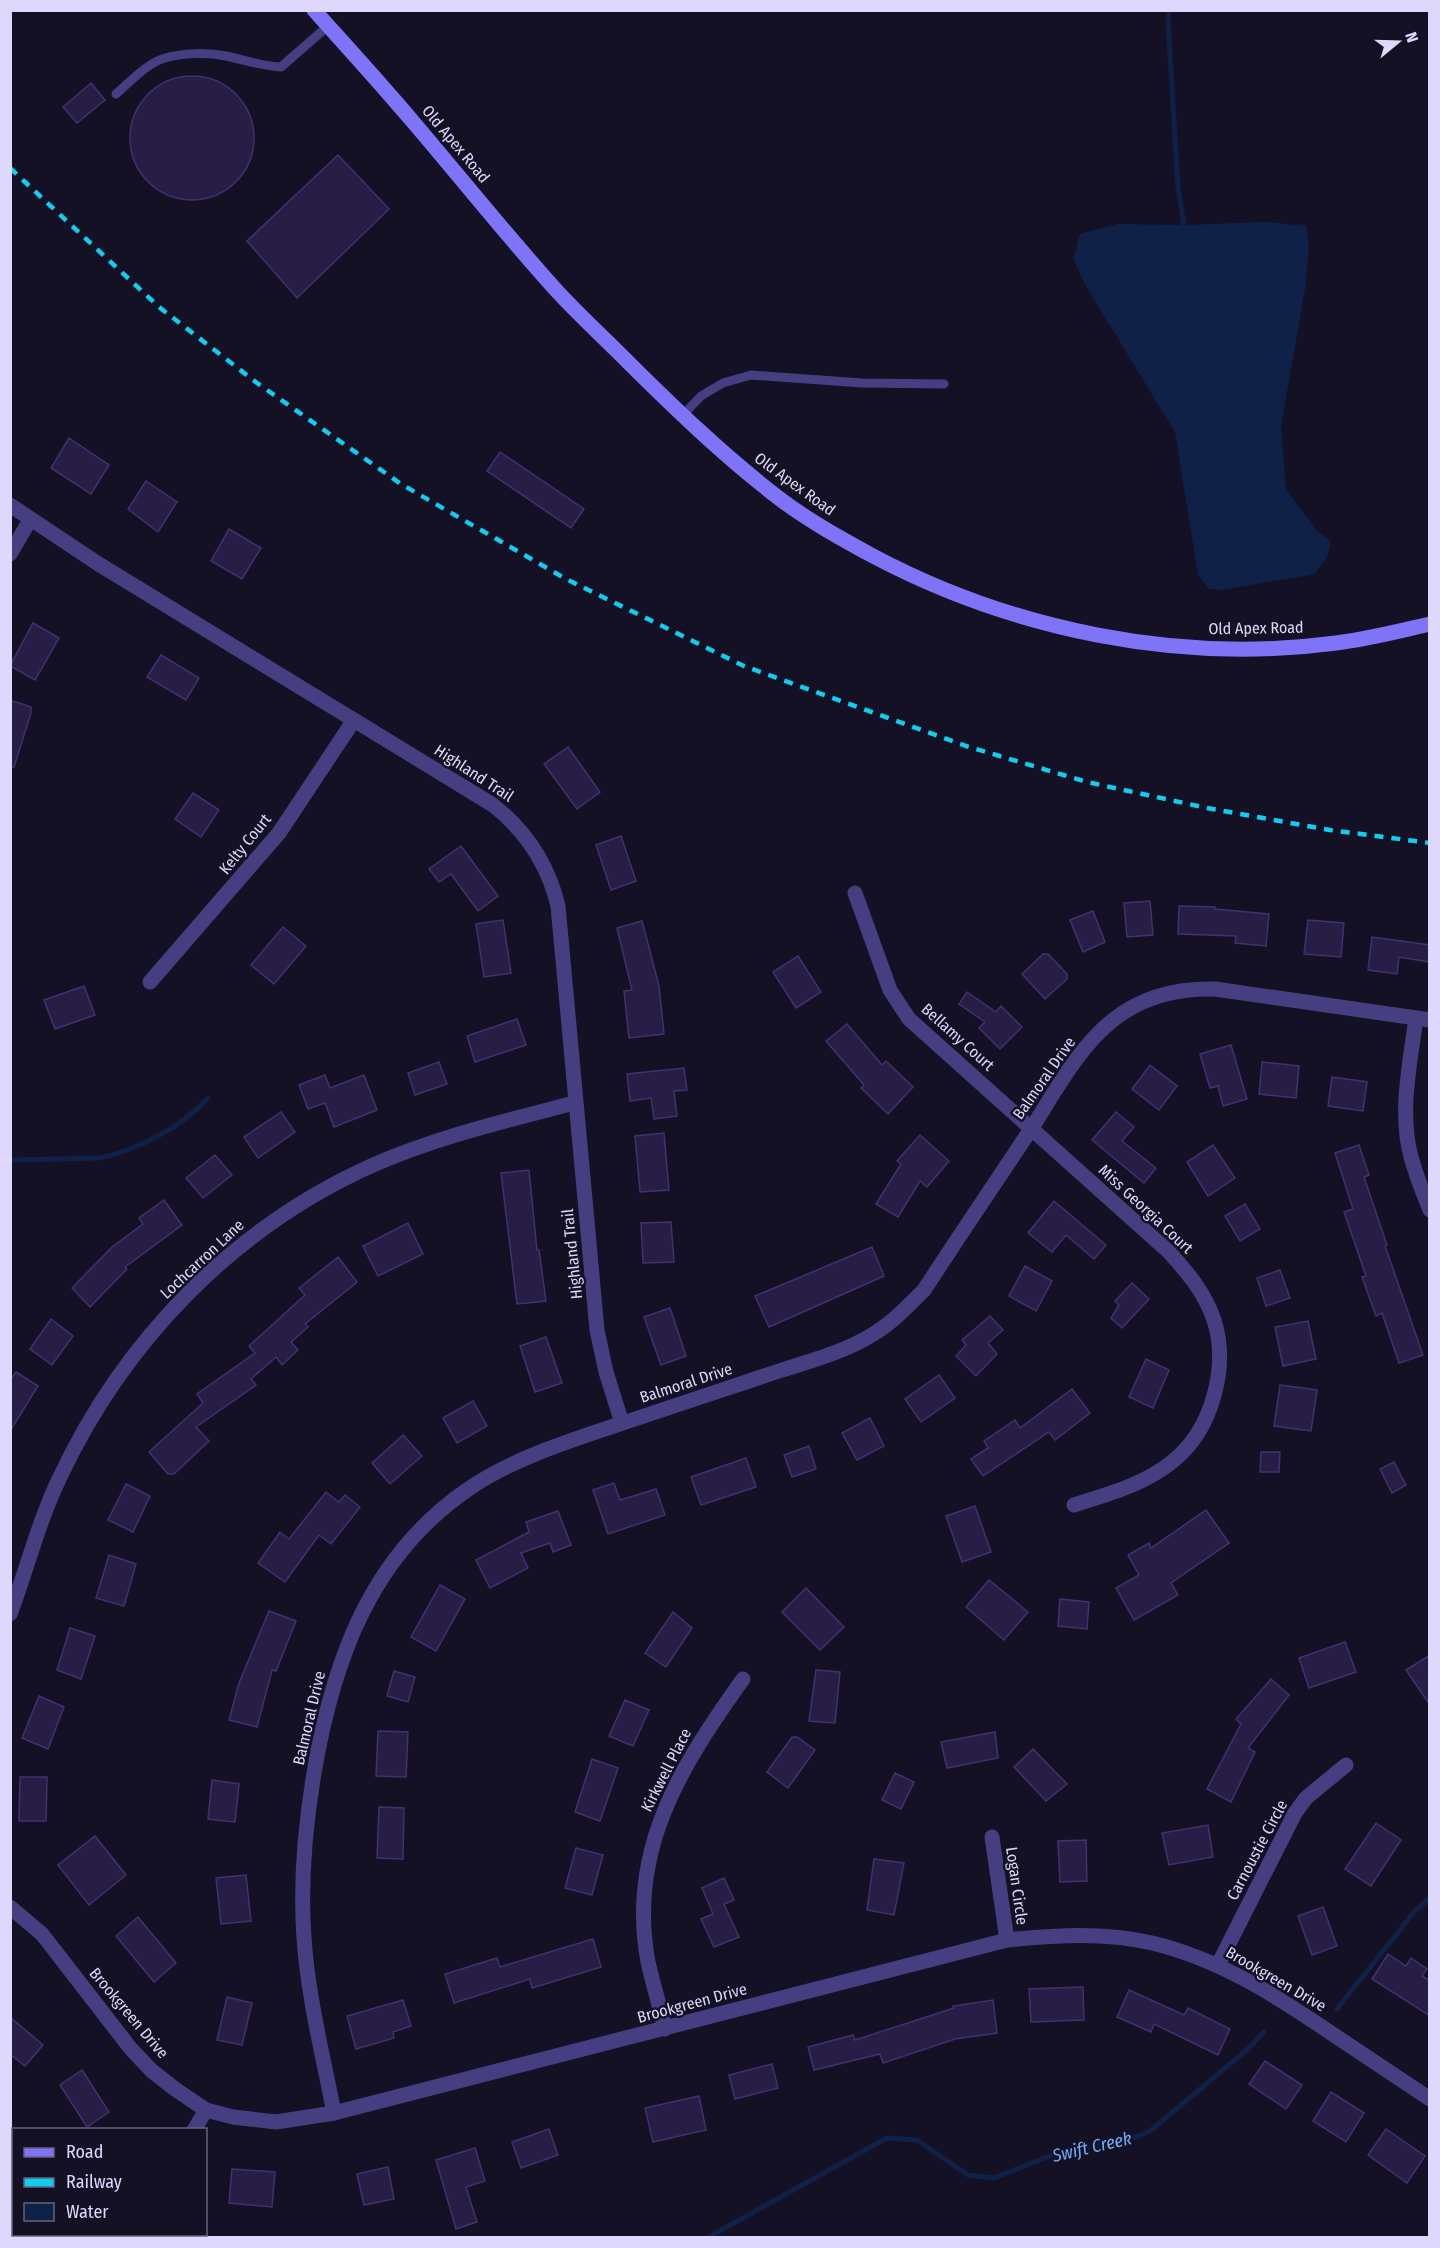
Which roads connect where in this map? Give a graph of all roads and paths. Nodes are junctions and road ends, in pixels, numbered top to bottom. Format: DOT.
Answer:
graph roads {
  1 [pos="314,10"];
  2 [pos="328,26"];
  3 [pos="116,94"];
  4 [pos="944,384"];
  5 [pos="682,416"];
  6 [pos="10,505"];
  7 [pos="30,520"];
  8 [pos="10,554"];
  9 [pos="1430,624"];
  10 [pos="354,720"];
  11 [pos="855,893"];
  12 [pos="150,982"];
  13 [pos="1423,1019"];
  14 [pos="574,1103"];
  15 [pos="1032,1127"];
  16 [pos="1430,1210"];
  17 [pos="622,1423"];
  18 [pos="1074,1505"];
  19 [pos="10,1614"];
  20 [pos="743,1679"];
  21 [pos="1346,1765"];
  22 [pos="992,1837"];
  23 [pos="10,1907"];
  24 [pos="1007,1940"];
  25 [pos="1218,1965"];
  26 [pos="665,2029"];
  27 [pos="1430,2099"];
  28 [pos="206,2110"];
  29 [pos="334,2113"];
  30 [pos="195,2128"];
  1 -- 2 [label="main road, Old Apex Road"];
  2 -- 3 [label="lane"];
  2 -- 5 [label="main road, Old Apex Road"];
  4 -- 5 [label="lane"];
  5 -- 9 [label="main road, Old Apex Road"];
  6 -- 7 [label="street, Highland Trail"];
  7 -- 8 [label="street"];
  7 -- 10 [label="street, Highland Trail"];
  10 -- 12 [label="street, Kelty Court"];
  10 -- 14 [label="street, Highland Trail"];
  11 -- 15 [label="street, Bellamy Court"];
  13 -- 15 [label="street, Balmoral Drive"];
  13 -- 16 [label="street"];
  14 -- 17 [label="street, Highland Trail"];
  14 -- 19 [label="street, Lochcarron Lane"];
  15 -- 17 [label="street, Balmoral Drive"];
  15 -- 18 [label="street, Miss Georgia Court"];
  17 -- 29 [label="street, Balmoral Drive"];
  20 -- 26 [label="street, Kirkwell Place"];
  21 -- 25 [label="street, Carnoustie Circle"];
  22 -- 24 [label="street, Logan Circle"];
  23 -- 28 [label="street, Brookgreen Drive"];
  24 -- 25 [label="street, Brookgreen Drive"];
  24 -- 26 [label="street, Brookgreen Drive"];
  25 -- 27 [label="street, Brookgreen Drive"];
  26 -- 29 [label="street, Brookgreen Drive"];
  28 -- 29 [label="street, Brookgreen Drive"];
  28 -- 30 [label="street"];
}
